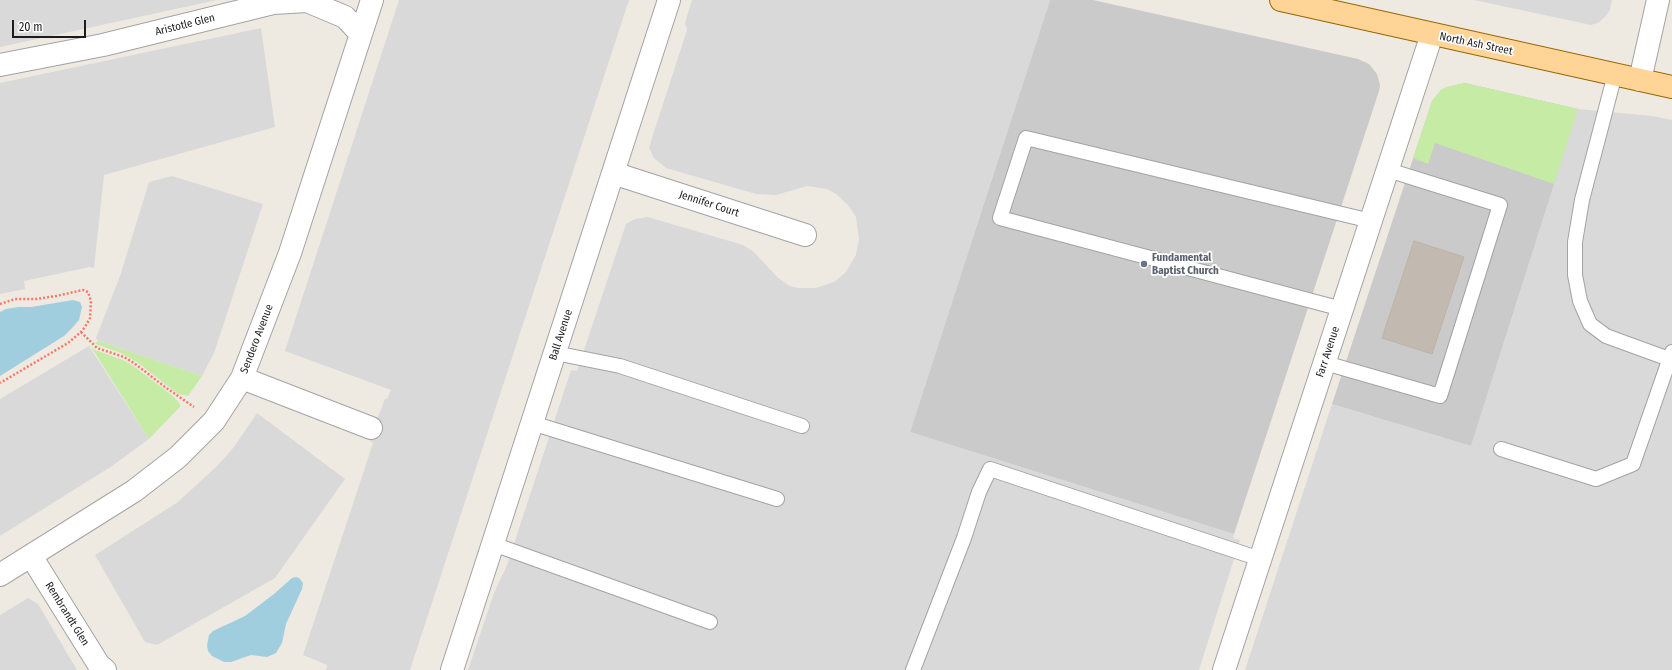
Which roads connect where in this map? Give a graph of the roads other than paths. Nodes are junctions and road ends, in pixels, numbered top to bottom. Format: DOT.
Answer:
graph roads {
  1 [pos="372,0"];
  2 [pos="669,0"];
  3 [pos="1281,0"];
  4 [pos="1658,0"];
  5 [pos="361,34"];
  6 [pos="1432,34"];
  7 [pos="0,64"];
  8 [pos="1615,74"];
  9 [pos="1640,80"];
  10 [pos="1672,87"];
  11 [pos="1388,170"];
  12 [pos="613,174"];
  13 [pos="1371,221"];
  14 [pos="805,235"];
  15 [pos="1342,309"];
  16 [pos="555,353"];
  17 [pos="1671,355"];
  18 [pos="1324,363"];
  19 [pos="242,378"];
  20 [pos="532,423"];
  21 [pos="802,426"];
  22 [pos="371,428"];
  23 [pos="1501,449"];
  24 [pos="777,499"];
  25 [pos="493,544"];
  26 [pos="31,556"];
  27 [pos="1260,559"];
  28 [pos="0,575"];
  29 [pos="710,622"];
  30 [pos="106,670"];
  31 [pos="452,670"];
  32 [pos="913,670"];
  33 [pos="1224,670"];
  1 -- 5 [label="street, Sendero Avenue"];
  2 -- 12 [label="street, Ball Avenue"];
  3 -- 6 [label="main road, North Ash Street"];
  4 -- 9 [label="street"];
  5 -- 7 [label="street, Aristotle Glen"];
  5 -- 19 [label="street, Sendero Avenue"];
  6 -- 8 [label="main road, North Ash Street"];
  6 -- 11 [label="street, Farr Avenue"];
  8 -- 9 [label="main road, North Ash Street"];
  8 -- 17 [label="lane"];
  9 -- 10 [label="main road, North Ash Street"];
  11 -- 13 [label="street, Farr Avenue"];
  11 -- 18 [label="lane"];
  12 -- 14 [label="street, Jennifer Court"];
  12 -- 16 [label="street, Ball Avenue"];
  13 -- 15 [label="street, Farr Avenue"];
  13 -- 15 [label="lane"];
  15 -- 18 [label="street, Farr Avenue"];
  16 -- 20 [label="street, Ball Avenue"];
  16 -- 21 [label="lane"];
  17 -- 23 [label="lane"];
  18 -- 27 [label="street, Farr Avenue"];
  19 -- 22 [label="street"];
  19 -- 26 [label="street, Sendero Avenue"];
  20 -- 24 [label="lane"];
  20 -- 25 [label="street, Ball Avenue"];
  25 -- 29 [label="lane"];
  25 -- 31 [label="street, Ball Avenue"];
  26 -- 28 [label="street, Sendero Avenue"];
  26 -- 30 [label="street, Rembrandt Glen"];
  27 -- 32 [label="lane"];
  27 -- 33 [label="street, Farr Avenue"];
}
